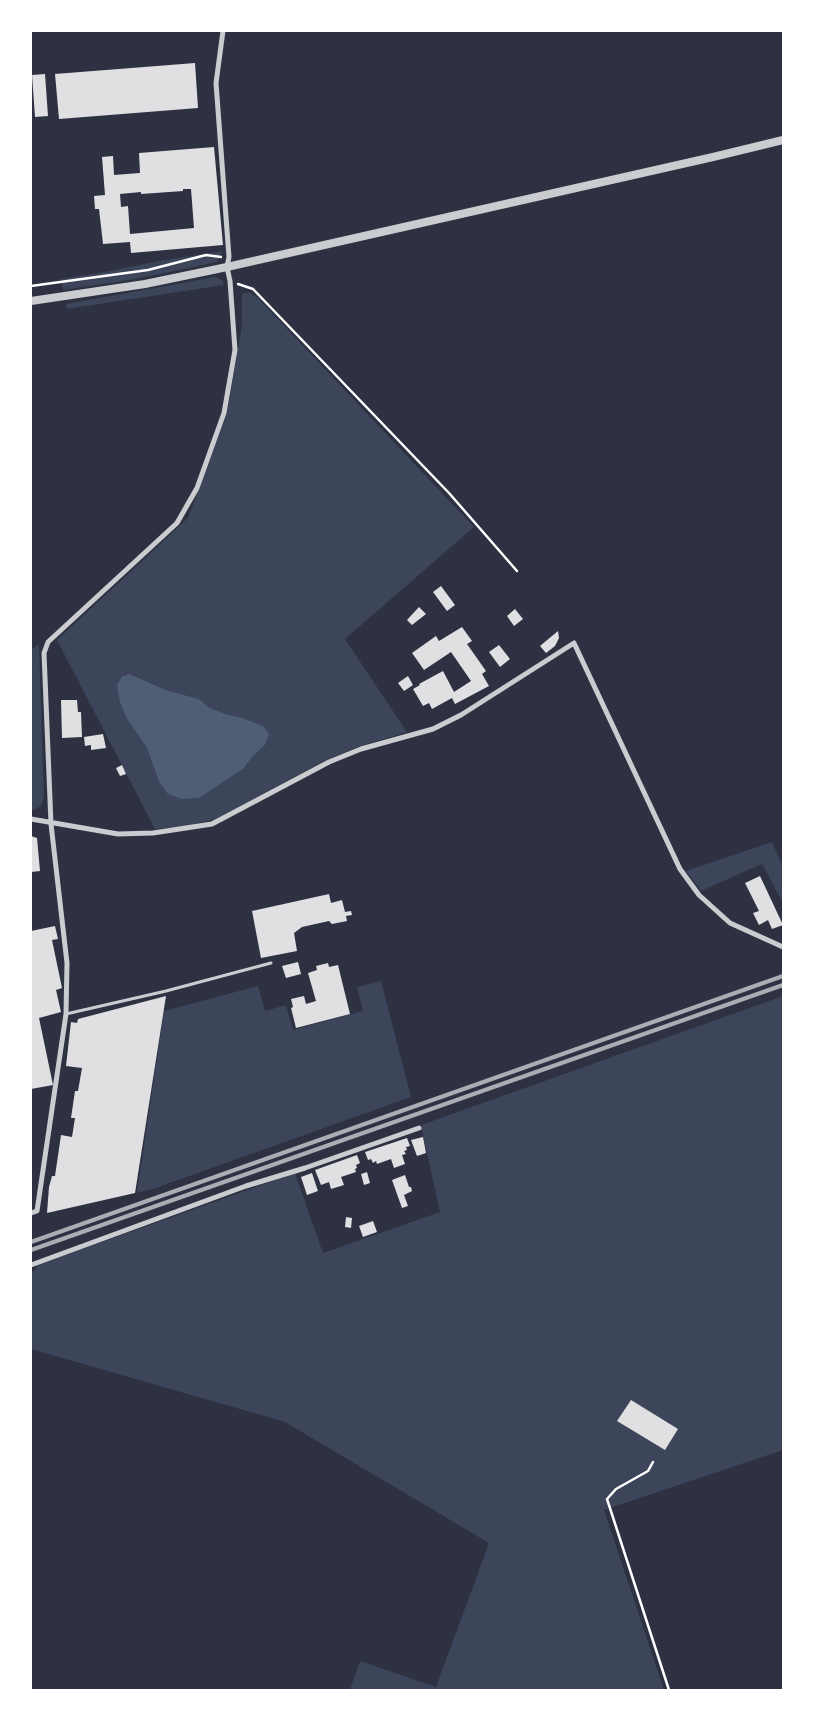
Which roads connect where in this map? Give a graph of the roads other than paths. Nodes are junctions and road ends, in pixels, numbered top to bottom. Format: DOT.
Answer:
graph roads {
  1 [pos="223,31"];
  2 [pos="783,140"];
  3 [pos="227,267"];
  4 [pos="31,301"];
  5 [pos="31,819"];
  6 [pos="51,824"];
  7 [pos="783,947"];
  8 [pos="271,963"];
  9 [pos="66,1014"];
  10 [pos="419,1128"];
  11 [pos="31,1213"];
  12 [pos="31,1265"];
  1 -- 3 [label="street"];
  2 -- 3 [label="street"];
  3 -- 4 [label="street"];
  3 -- 6 [label="street"];
  5 -- 6 [label="street"];
  6 -- 7 [label="street"];
  6 -- 9 [label="street"];
  8 -- 9 [label="lane"];
  9 -- 11 [label="street"];
  10 -- 12 [label="street"];
}
